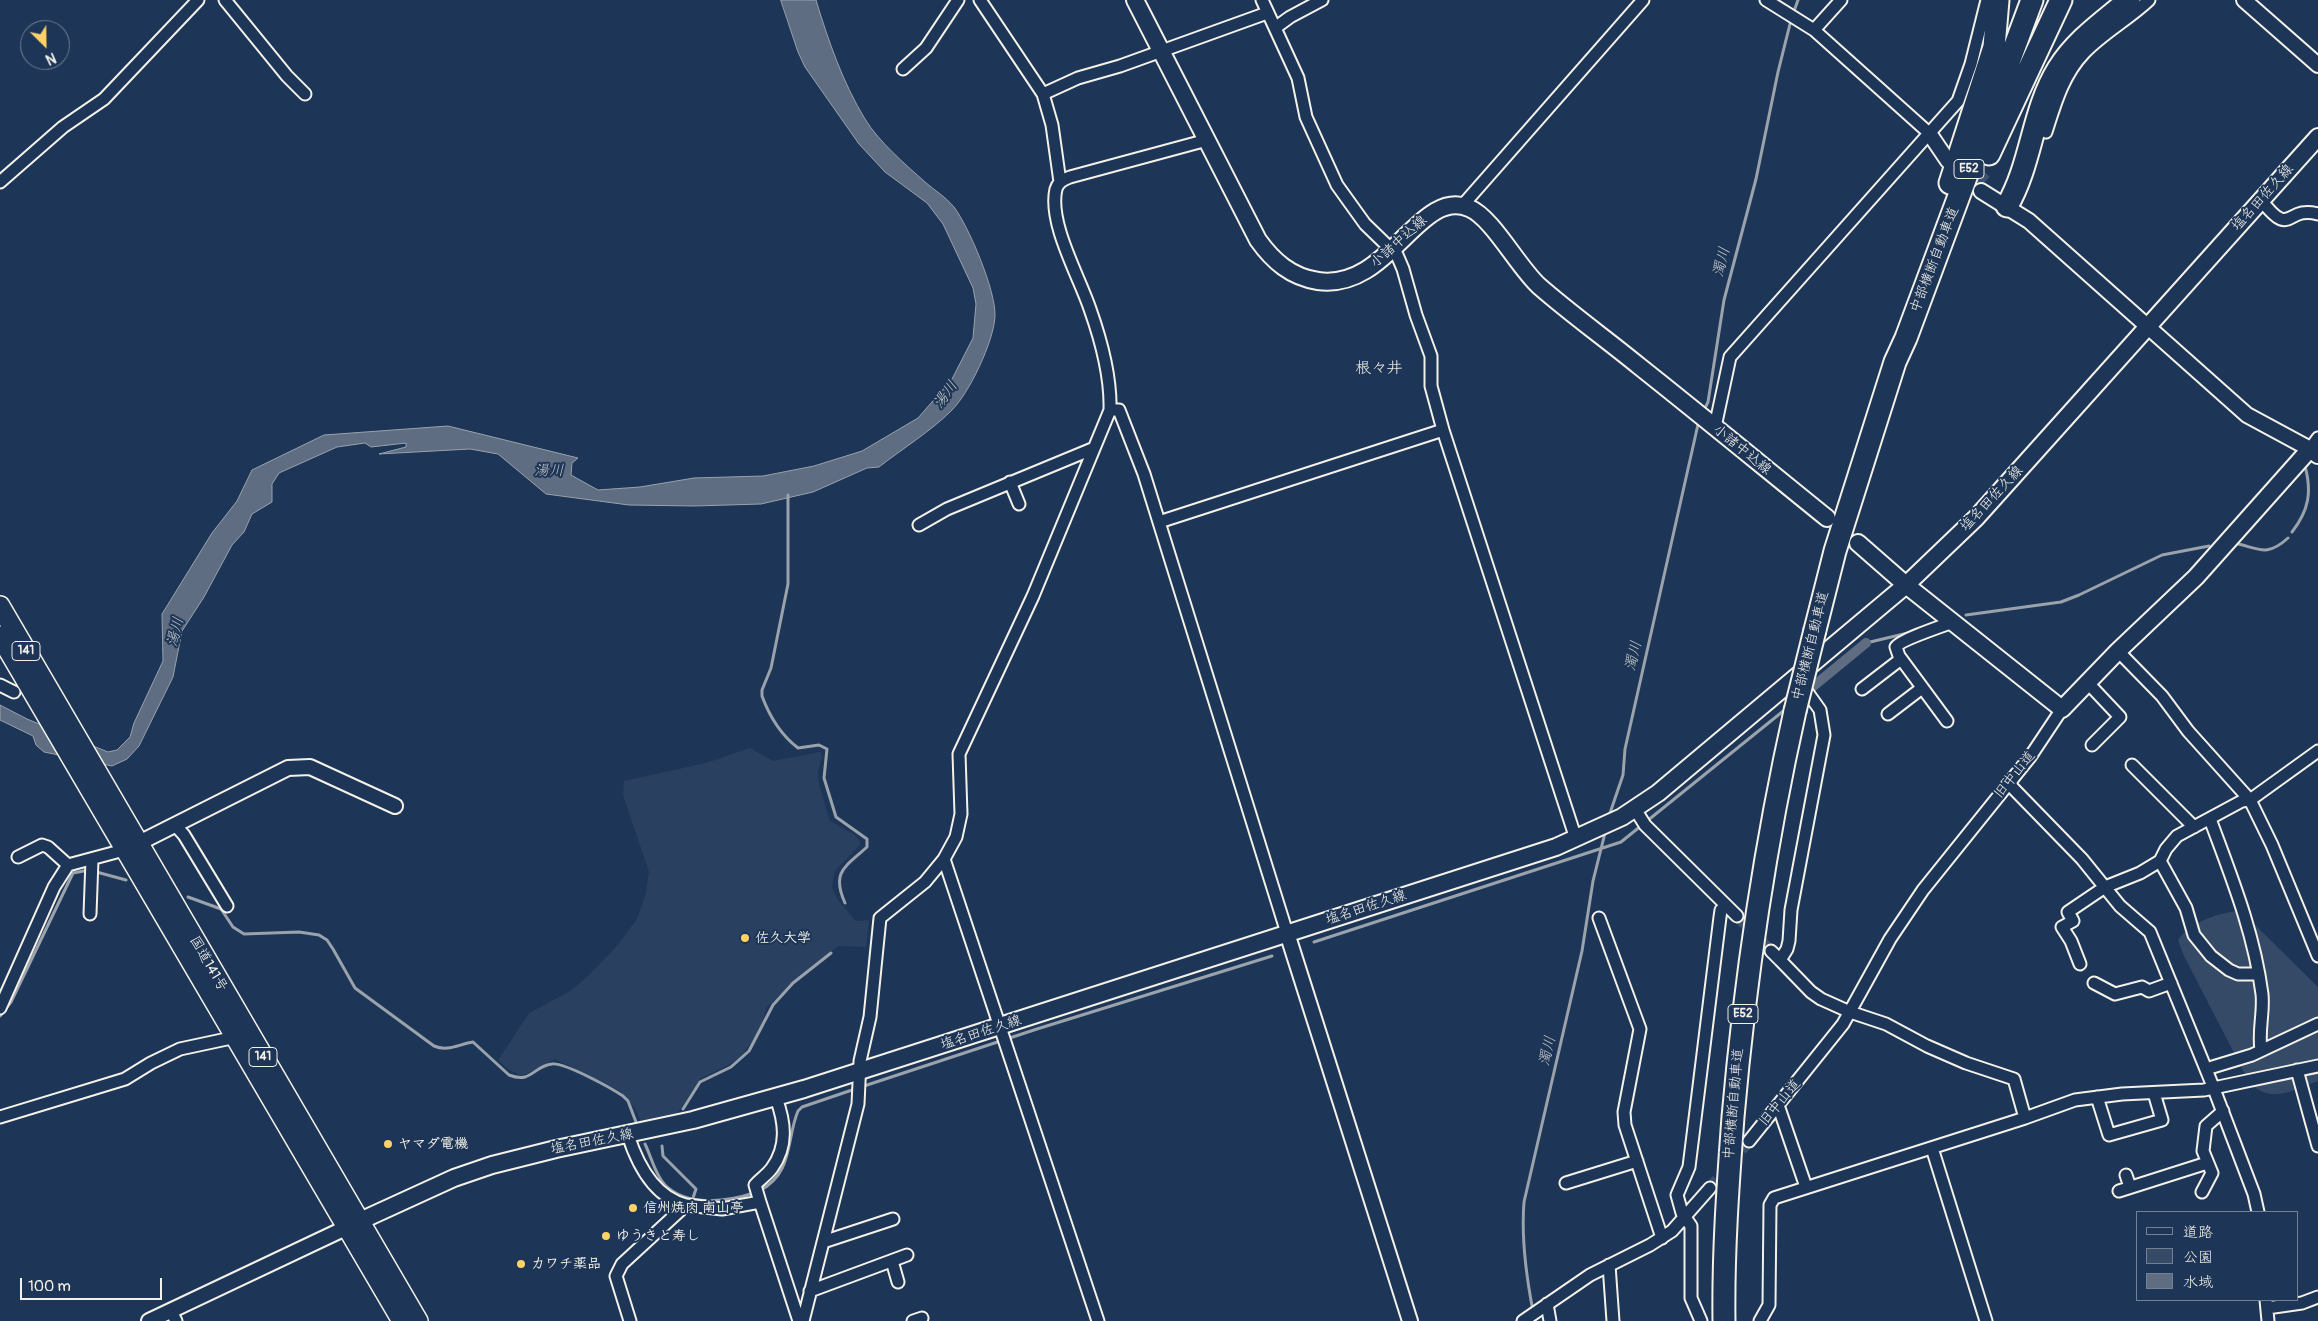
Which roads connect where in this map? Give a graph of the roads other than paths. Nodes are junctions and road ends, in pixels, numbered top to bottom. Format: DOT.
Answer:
graph roads {
  1 [pos="198,0"];
  2 [pos="225,0"];
  3 [pos="958,0"];
  4 [pos="980,0"];
  5 [pos="1135,0"];
  6 [pos="1262,0"];
  7 [pos="1322,0"];
  8 [pos="1643,0"];
  9 [pos="1766,0"];
  10 [pos="1840,0"];
  11 [pos="1987,0"];
  12 [pos="1998,0"];
  13 [pos="2032,0"];
  14 [pos="2061,0"];
  15 [pos="2129,0"];
  16 [pos="2149,0"];
  17 [pos="2244,0"];
  18 [pos="1267,13"];
  19 [pos="1275,28"];
  20 [pos="1814,30"];
  21 [pos="1162,52"];
  22 [pos="2318,65"];
  23 [pos="903,69"];
  24 [pos="305,94"];
  25 [pos="1043,94"];
  26 [pos="2046,132"];
  27 [pos="1929,133"];
  28 [pos="2318,137"];
  29 [pos="1207,140"];
  30 [pos="1950,156"];
  31 [pos="0,182"];
  32 [pos="1060,182"];
  33 [pos="1983,186"];
  34 [pos="2261,200"];
  35 [pos="1462,206"];
  36 [pos="2007,206"];
  37 [pos="2318,214"];
  38 [pos="1392,250"];
  39 [pos="2148,326"];
  40 [pos="1906,338"];
  41 [pos="1895,362"];
  42 [pos="1110,410"];
  43 [pos="1712,425"];
  44 [pos="1443,430"];
  45 [pos="2315,448"];
  46 [pos="1092,449"];
  47 [pos="1010,482"];
  48 [pos="1019,504"];
  49 [pos="1827,518"];
  50 [pos="1159,522"];
  51 [pos="919,525"];
  52 [pos="1858,544"];
  53 [pos="1906,585"];
  54 [pos="0,606"];
  55 [pos="1953,622"];
  56 [pos="0,636"];
  57 [pos="2118,651"];
  58 [pos="1901,660"];
  59 [pos="1797,678"];
  60 [pos="2087,682"];
  61 [pos="0,685"];
  62 [pos="1922,688"];
  63 [pos="1862,689"];
  64 [pos="14,692"];
  65 [pos="46,698"];
  66 [pos="2062,709"];
  67 [pos="1888,714"];
  68 [pos="1947,721"];
  69 [pos="2092,745"];
  70 [pos="2318,751"];
  71 [pos="2132,765"];
  72 [pos="2009,784"];
  73 [pos="2250,800"];
  74 [pos="395,806"];
  75 [pos="1636,818"];
  76 [pos="2210,819"];
  77 [pos="175,825"];
  78 [pos="2194,827"];
  79 [pos="1576,839"];
  80 [pos="131,846"];
  81 [pos="18,857"];
  82 [pos="944,859"];
  83 [pos="2160,861"];
  84 [pos="68,865"];
  85 [pos="92,867"];
  86 [pos="2105,887"];
  87 [pos="227,906"];
  88 [pos="1726,906"];
  89 [pos="90,914"];
  90 [pos="1737,916"];
  91 [pos="1599,918"];
  92 [pos="1287,933"];
  93 [pos="1771,951"];
  94 [pos="2318,956"];
  95 [pos="1780,960"];
  96 [pos="2080,964"];
  97 [pos="2258,974"];
  98 [pos="2094,983"];
  99 [pos="2171,983"];
  100 [pos="0,1008"];
  101 [pos="1850,1012"];
  102 [pos="2318,1024"];
  103 [pos="1004,1036"];
  104 [pos="236,1037"];
  105 [pos="2261,1050"];
  106 [pos="2318,1066"];
  107 [pos="2206,1069"];
  108 [pos="2297,1070"];
  109 [pos="859,1082"];
  110 [pos="2214,1089"];
  111 [pos="2154,1093"];
  112 [pos="2097,1097"];
  113 [pos="776,1098"];
  114 [pos="1778,1105"];
  115 [pos="2223,1111"];
  116 [pos="0,1118"];
  117 [pos="2025,1118"];
  118 [pos="628,1135"];
  119 [pos="1749,1141"];
  120 [pos="2318,1146"];
  121 [pos="1932,1148"];
  122 [pos="1637,1161"];
  123 [pos="2207,1163"];
  124 [pos="2126,1175"];
  125 [pos="1566,1182"];
  126 [pos="1806,1187"];
  127 [pos="1710,1188"];
  128 [pos="2202,1192"];
  129 [pos="758,1195"];
  130 [pos="686,1205"];
  131 [pos="2258,1211"];
  132 [pos="1686,1217"];
  133 [pos="353,1224"];
  134 [pos="887,1224"];
  135 [pos="1662,1238"];
  136 [pos="823,1242"];
  137 [pos="908,1255"];
  138 [pos="892,1261"];
  139 [pos="1610,1264"];
  140 [pos="898,1282"];
  141 [pos="810,1291"];
  142 [pos="2318,1297"];
  143 [pos="2266,1304"];
  144 [pos="1546,1305"];
  145 [pos="173,1316"];
  146 [pos="1526,1319"];
  147 [pos="149,1321"];
  148 [pos="402,1321"];
  149 [pos="418,1321"];
  150 [pos="630,1321"];
  151 [pos="799,1321"];
  152 [pos="803,1321"];
  153 [pos="1098,1321"];
  154 [pos="1410,1321"];
  155 [pos="1550,1321"];
  156 [pos="1613,1321"];
  157 [pos="1701,1321"];
  158 [pos="1724,1321"];
  159 [pos="1760,1321"];
  160 [pos="1986,1321"];
  161 [pos="2268,1321"];
  1 -- 31 [label="street"];
  2 -- 24 [label="street"];
  3 -- 23 [label="street"];
  4 -- 25 [label="street"];
  5 -- 21 [label="main road, 小諸中込線"];
  6 -- 18 [label="street"];
  7 -- 19 [label="street"];
  8 -- 35 [label="street"];
  9 -- 20 [label="street"];
  10 -- 20 [label="street"];
  11 -- 27 [label="street"];
  12 -- 41 [label="highway"];
  13 -- 40 [label="highway, 中部横断自動車道 / E52"];
  14 -- 40 [label="highway"];
  15 -- 36 [label="highway"];
  16 -- 26 [label="street"];
  17 -- 22 [label="street"];
  18 -- 19 [label="street"];
  18 -- 21 [label="street"];
  19 -- 38 [label="street"];
  20 -- 27 [label="street"];
  21 -- 25 [label="street"];
  21 -- 29 [label="main road, 小諸中込線"];
  25 -- 32 [label="street"];
  27 -- 30 [label="street"];
  27 -- 43 [label="street"];
  28 -- 34 [label="main road, 塩名田佐久線"];
  29 -- 32 [label="street"];
  29 -- 38 [label="main road, 小諸中込線"];
  32 -- 42 [label="street"];
  33 -- 36 [label="street"];
  34 -- 37 [label="street"];
  34 -- 39 [label="main road, 塩名田佐久線"];
  35 -- 38 [label="main road, 小諸中込線"];
  35 -- 43 [label="main road, 小諸中込線"];
  36 -- 39 [label="street"];
  38 -- 44 [label="street"];
  39 -- 45 [label="street"];
  39 -- 53 [label="main road, 塩名田佐久線"];
  40 -- 41 [label="highway, 中部横断自動車道 / E52"];
  41 -- 158 [label="highway, 中部横断自動車道 / E52, bridge"];
  42 -- 46 [label="street"];
  42 -- 50 [label="street"];
  43 -- 49 [label="main road, 小諸中込線"];
  44 -- 50 [label="street"];
  44 -- 79 [label="street"];
  45 -- 57 [label="main road, 旧中山道"];
  46 -- 47 [label="street"];
  46 -- 82 [label="street"];
  47 -- 48 [label="street"];
  47 -- 51 [label="street"];
  50 -- 92 [label="street"];
  52 -- 53 [label="main road"];
  53 -- 55 [label="main road"];
  53 -- 59 [label="main road, 塩名田佐久線"];
  54 -- 65 [label="highway, 国道141号 / 141"];
  55 -- 58 [label="street"];
  55 -- 66 [label="main road"];
  56 -- 65 [label="highway, 国道141号 / 141"];
  57 -- 60 [label="main road, 旧中山道"];
  57 -- 73 [label="street"];
  58 -- 62 [label="street"];
  58 -- 63 [label="street"];
  59 -- 75 [label="main road, 塩名田佐久線"];
  59 -- 95 [label="street"];
  60 -- 66 [label="main road, 旧中山道"];
  60 -- 69 [label="street"];
  61 -- 64 [label="street"];
  62 -- 67 [label="street"];
  62 -- 68 [label="street"];
  65 -- 80 [label="highway, 国道141号 / 141"];
  66 -- 72 [label="street, 旧中山道"];
  70 -- 73 [label="street"];
  71 -- 78 [label="street"];
  72 -- 86 [label="street"];
  72 -- 101 [label="street, 旧中山道"];
  73 -- 76 [label="street"];
  73 -- 94 [label="street"];
  74 -- 77 [label="street"];
  75 -- 79 [label="main road, 塩名田佐久線"];
  75 -- 88 [label="street"];
  76 -- 78 [label="street"];
  76 -- 97 [label="street"];
  77 -- 80 [label="street"];
  77 -- 87 [label="street"];
  78 -- 83 [label="street"];
  79 -- 92 [label="main road, 塩名田佐久線"];
  80 -- 85 [label="street"];
  80 -- 104 [label="highway, 国道141号 / 141"];
  80 -- 133 [label="highway, 国道141号 / 141"];
  81 -- 84 [label="street"];
  82 -- 103 [label="street"];
  82 -- 109 [label="street"];
  83 -- 86 [label="street"];
  83 -- 97 [label="street"];
  84 -- 85 [label="street"];
  84 -- 100 [label="street"];
  85 -- 89 [label="street"];
  86 -- 96 [label="street"];
  86 -- 99 [label="street"];
  88 -- 90 [label="street"];
  88 -- 132 [label="street"];
  91 -- 122 [label="street"];
  92 -- 103 [label="main road, 塩名田佐久線"];
  92 -- 154 [label="street"];
  93 -- 95 [label="street"];
  95 -- 101 [label="street"];
  97 -- 105 [label="street"];
  98 -- 99 [label="street"];
  99 -- 107 [label="street"];
  101 -- 114 [label="street, 旧中山道"];
  101 -- 117 [label="street"];
  102 -- 105 [label="street"];
  103 -- 109 [label="main road, 塩名田佐久線"];
  103 -- 153 [label="street"];
  104 -- 116 [label="street"];
  104 -- 133 [label="highway, 国道141号 / 141"];
  105 -- 107 [label="street"];
  106 -- 108 [label="street"];
  107 -- 110 [label="street"];
  108 -- 110 [label="street"];
  108 -- 120 [label="street"];
  109 -- 113 [label="main road, 塩名田佐久線"];
  109 -- 136 [label="street"];
  110 -- 111 [label="street"];
  110 -- 115 [label="street"];
  111 -- 112 [label="street"];
  111 -- 112 [label="street"];
  112 -- 117 [label="street"];
  113 -- 118 [label="main road, 塩名田佐久線"];
  113 -- 129 [label="street"];
  114 -- 119 [label="street, 旧中山道"];
  114 -- 126 [label="street"];
  115 -- 123 [label="street"];
  115 -- 131 [label="street"];
  117 -- 121 [label="street"];
  118 -- 130 [label="street"];
  118 -- 133 [label="main road, 塩名田佐久線"];
  121 -- 126 [label="street"];
  121 -- 160 [label="street"];
  122 -- 125 [label="street"];
  122 -- 135 [label="street"];
  123 -- 124 [label="street"];
  123 -- 128 [label="street"];
  126 -- 159 [label="street"];
  127 -- 132 [label="street"];
  129 -- 130 [label="street"];
  129 -- 151 [label="street"];
  130 -- 150 [label="street"];
  132 -- 135 [label="street"];
  132 -- 157 [label="street"];
  133 -- 145 [label="street"];
  133 -- 148 [label="highway, 国道141号 / 141"];
  133 -- 149 [label="highway, 国道141号 / 141"];
  134 -- 136 [label="street"];
  135 -- 139 [label="street"];
  136 -- 141 [label="street"];
  137 -- 138 [label="street"];
  138 -- 140 [label="street"];
  138 -- 141 [label="street"];
  139 -- 144 [label="street"];
  139 -- 156 [label="street"];
  141 -- 152 [label="street"];
  142 -- 143 [label="street"];
  143 -- 161 [label="street"];
  144 -- 146 [label="street"];
  144 -- 155 [label="street"];
  145 -- 147 [label="street"];
}
